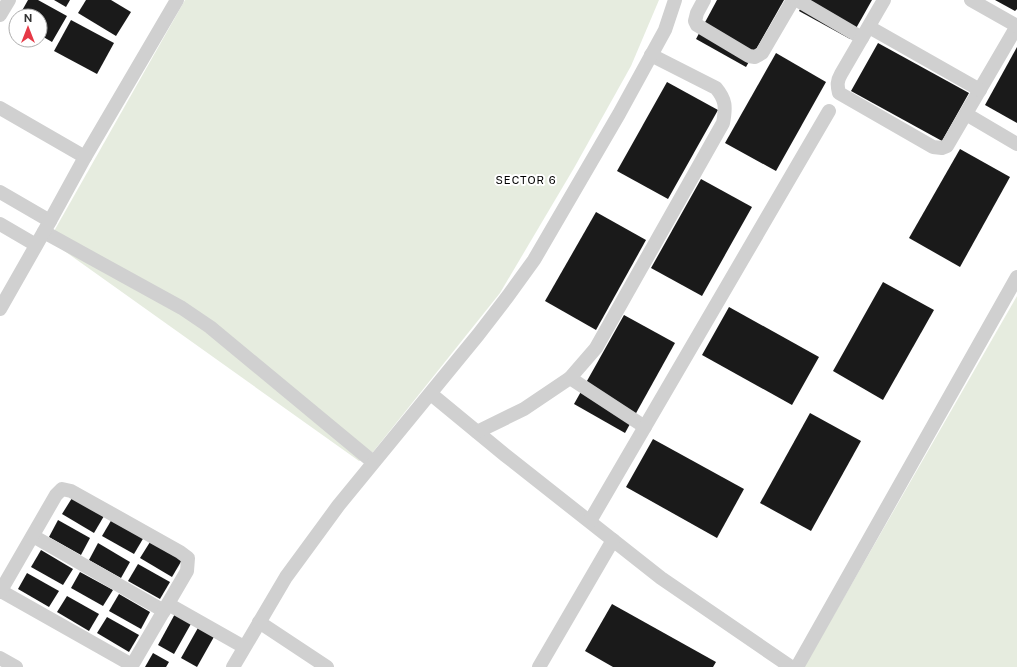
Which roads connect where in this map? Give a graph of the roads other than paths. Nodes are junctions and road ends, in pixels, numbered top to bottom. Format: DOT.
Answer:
graph roads {
  1 [pos="9,0"];
  2 [pos="177,0"];
  3 [pos="675,0"];
  4 [pos="704,0"];
  5 [pos="793,0"];
  6 [pos="797,0"];
  7 [pos="884,0"];
  8 [pos="971,0"];
  9 [pos="0,15"];
  10 [pos="1017,26"];
  11 [pos="865,32"];
  12 [pos="651,55"];
  13 [pos="980,90"];
  14 [pos="0,108"];
  15 [pos="829,111"];
  16 [pos="966,114"];
  17 [pos="1017,144"];
  18 [pos="85,157"];
  19 [pos="0,192"];
  20 [pos="0,224"];
  21 [pos="47,226"];
  22 [pos="36,245"];
  23 [pos="1017,277"];
  24 [pos="0,309"];
  25 [pos="570,378"];
  26 [pos="431,394"];
  27 [pos="645,427"];
  28 [pos="477,432"];
  29 [pos="373,462"];
  30 [pos="590,521"];
  31 [pos="32,536"];
  32 [pos="613,540"];
  33 [pos="0,591"];
  34 [pos="166,607"];
  35 [pos="259,622"];
  36 [pos="244,647"];
  37 [pos="0,658"];
  38 [pos="132,666"];
  39 [pos="16,667"];
  40 [pos="233,667"];
  41 [pos="327,667"];
  42 [pos="539,667"];
  43 [pos="791,667"];
  44 [pos="797,667"];
  1 -- 9 [label="street"];
  2 -- 18 [label="street"];
  3 -- 12 [label="street"];
  4 -- 5 [label="street"];
  6 -- 11 [label="street"];
  7 -- 11 [label="street"];
  8 -- 10 [label="street"];
  10 -- 13 [label="street"];
  11 -- 13 [label="street"];
  11 -- 16 [label="street"];
  12 -- 25 [label="street"];
  12 -- 26 [label="street"];
  13 -- 16 [label="street"];
  14 -- 18 [label="street"];
  15 -- 27 [label="street"];
  16 -- 17 [label="street"];
  18 -- 21 [label="street"];
  19 -- 21 [label="street"];
  20 -- 22 [label="street"];
  21 -- 22 [label="street"];
  21 -- 29 [label="street"];
  22 -- 24 [label="street"];
  23 -- 44 [label="street"];
  25 -- 27 [label="street"];
  25 -- 28 [label="street"];
  26 -- 28 [label="street"];
  26 -- 29 [label="street"];
  27 -- 30 [label="street"];
  28 -- 30 [label="street"];
  29 -- 35 [label="street"];
  30 -- 32 [label="street"];
  31 -- 33 [label="street"];
  31 -- 34 [label="street"];
  31 -- 34 [label="street"];
  32 -- 42 [label="street"];
  32 -- 43 [label="street"];
  33 -- 38 [label="street"];
  34 -- 36 [label="street"];
  34 -- 38 [label="street"];
  35 -- 36 [label="street"];
  35 -- 41 [label="street"];
  36 -- 40 [label="street"];
  37 -- 39 [label="street"];
}
